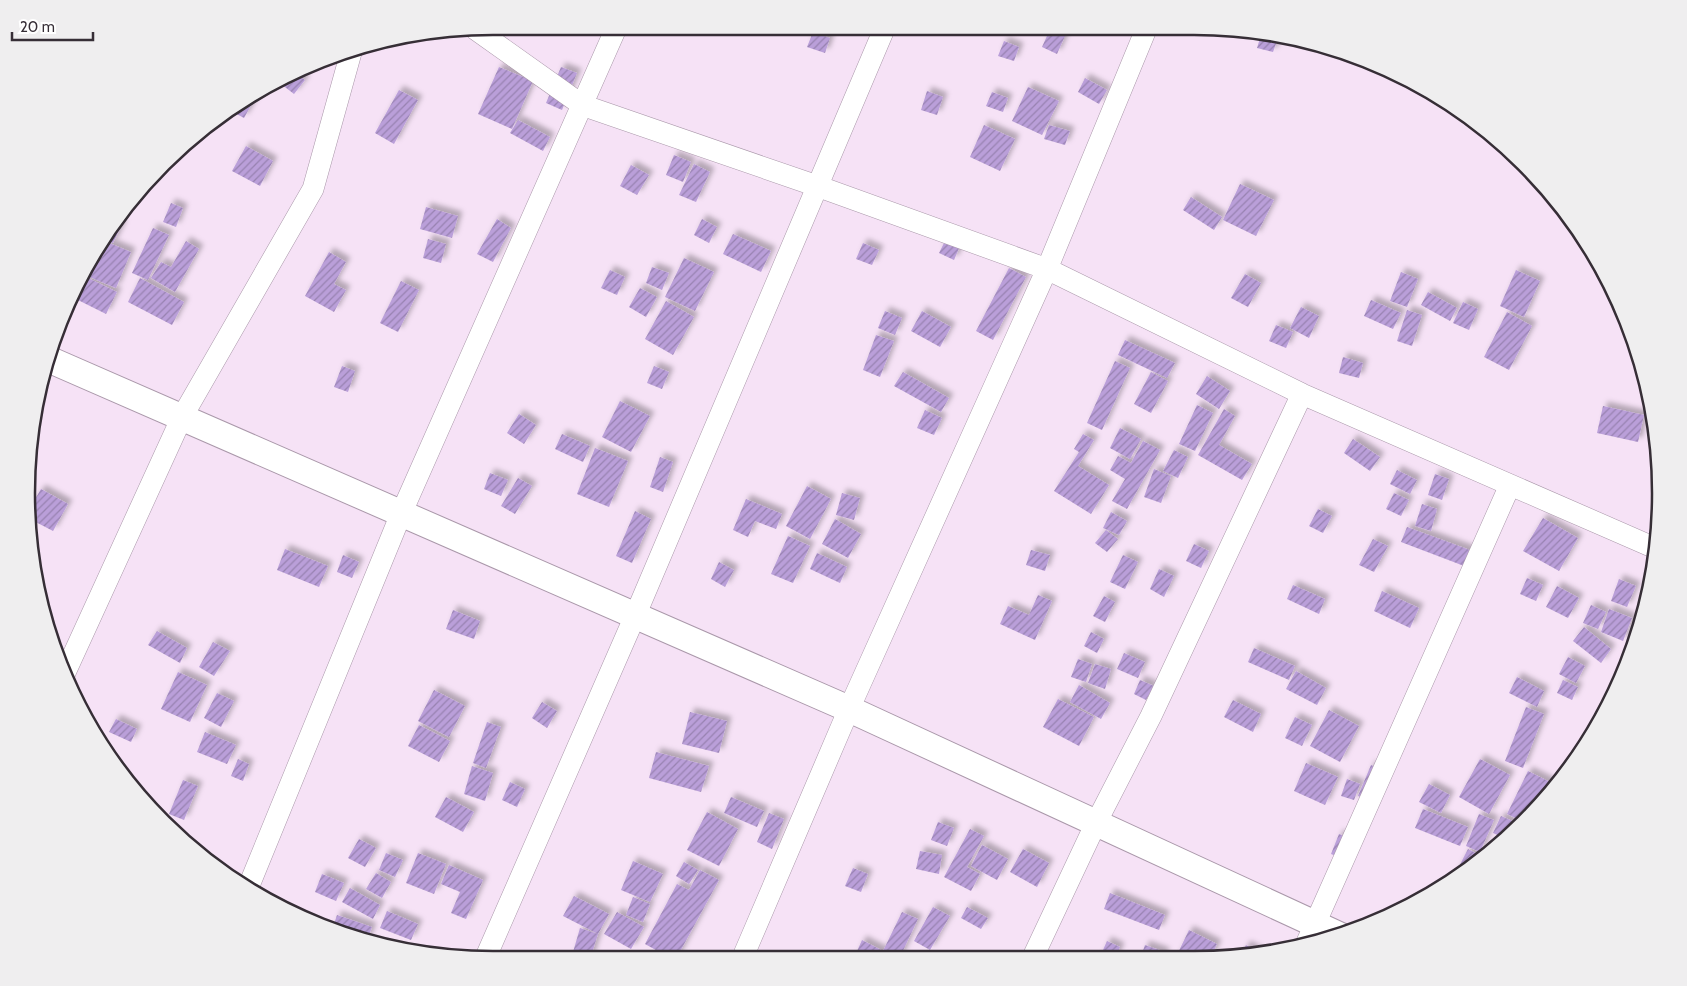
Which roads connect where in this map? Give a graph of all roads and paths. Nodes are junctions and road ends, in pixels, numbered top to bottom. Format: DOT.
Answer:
graph roads {
  1 [pos="484,35"];
  2 [pos="613,35"];
  3 [pos="882,35"];
  4 [pos="1144,35"];
  5 [pos="350,58"];
  6 [pos="582,105"];
  7 [pos="817,186"];
  8 [pos="1047,269"];
  9 [pos="54,362"];
  10 [pos="1302,394"];
  11 [pos="182,417"];
  12 [pos="1510,484"];
  13 [pos="401,514"];
  14 [pos="1649,545"];
  15 [pos="634,616"];
  16 [pos="69,665"];
  17 [pos="850,709"];
  18 [pos="1096,823"];
  19 [pos="251,881"];
  20 [pos="1311,934"];
  21 [pos="489,951"];
  22 [pos="745,951"];
  23 [pos="1036,951"];
  1 -- 6 [label="street"];
  2 -- 6 [label="street"];
  3 -- 7 [label="street"];
  4 -- 8 [label="street"];
  5 -- 11 [label="street"];
  6 -- 7 [label="street"];
  6 -- 13 [label="street"];
  7 -- 8 [label="street"];
  7 -- 15 [label="street"];
  8 -- 10 [label="street"];
  8 -- 17 [label="street"];
  9 -- 11 [label="street"];
  10 -- 12 [label="street"];
  10 -- 18 [label="street"];
  11 -- 13 [label="street"];
  11 -- 16 [label="street"];
  12 -- 14 [label="street"];
  12 -- 20 [label="street"];
  13 -- 15 [label="street"];
  13 -- 19 [label="street"];
  15 -- 17 [label="street"];
  15 -- 21 [label="street"];
  17 -- 18 [label="street"];
  17 -- 22 [label="street"];
  18 -- 20 [label="street"];
  18 -- 23 [label="street"];
}
